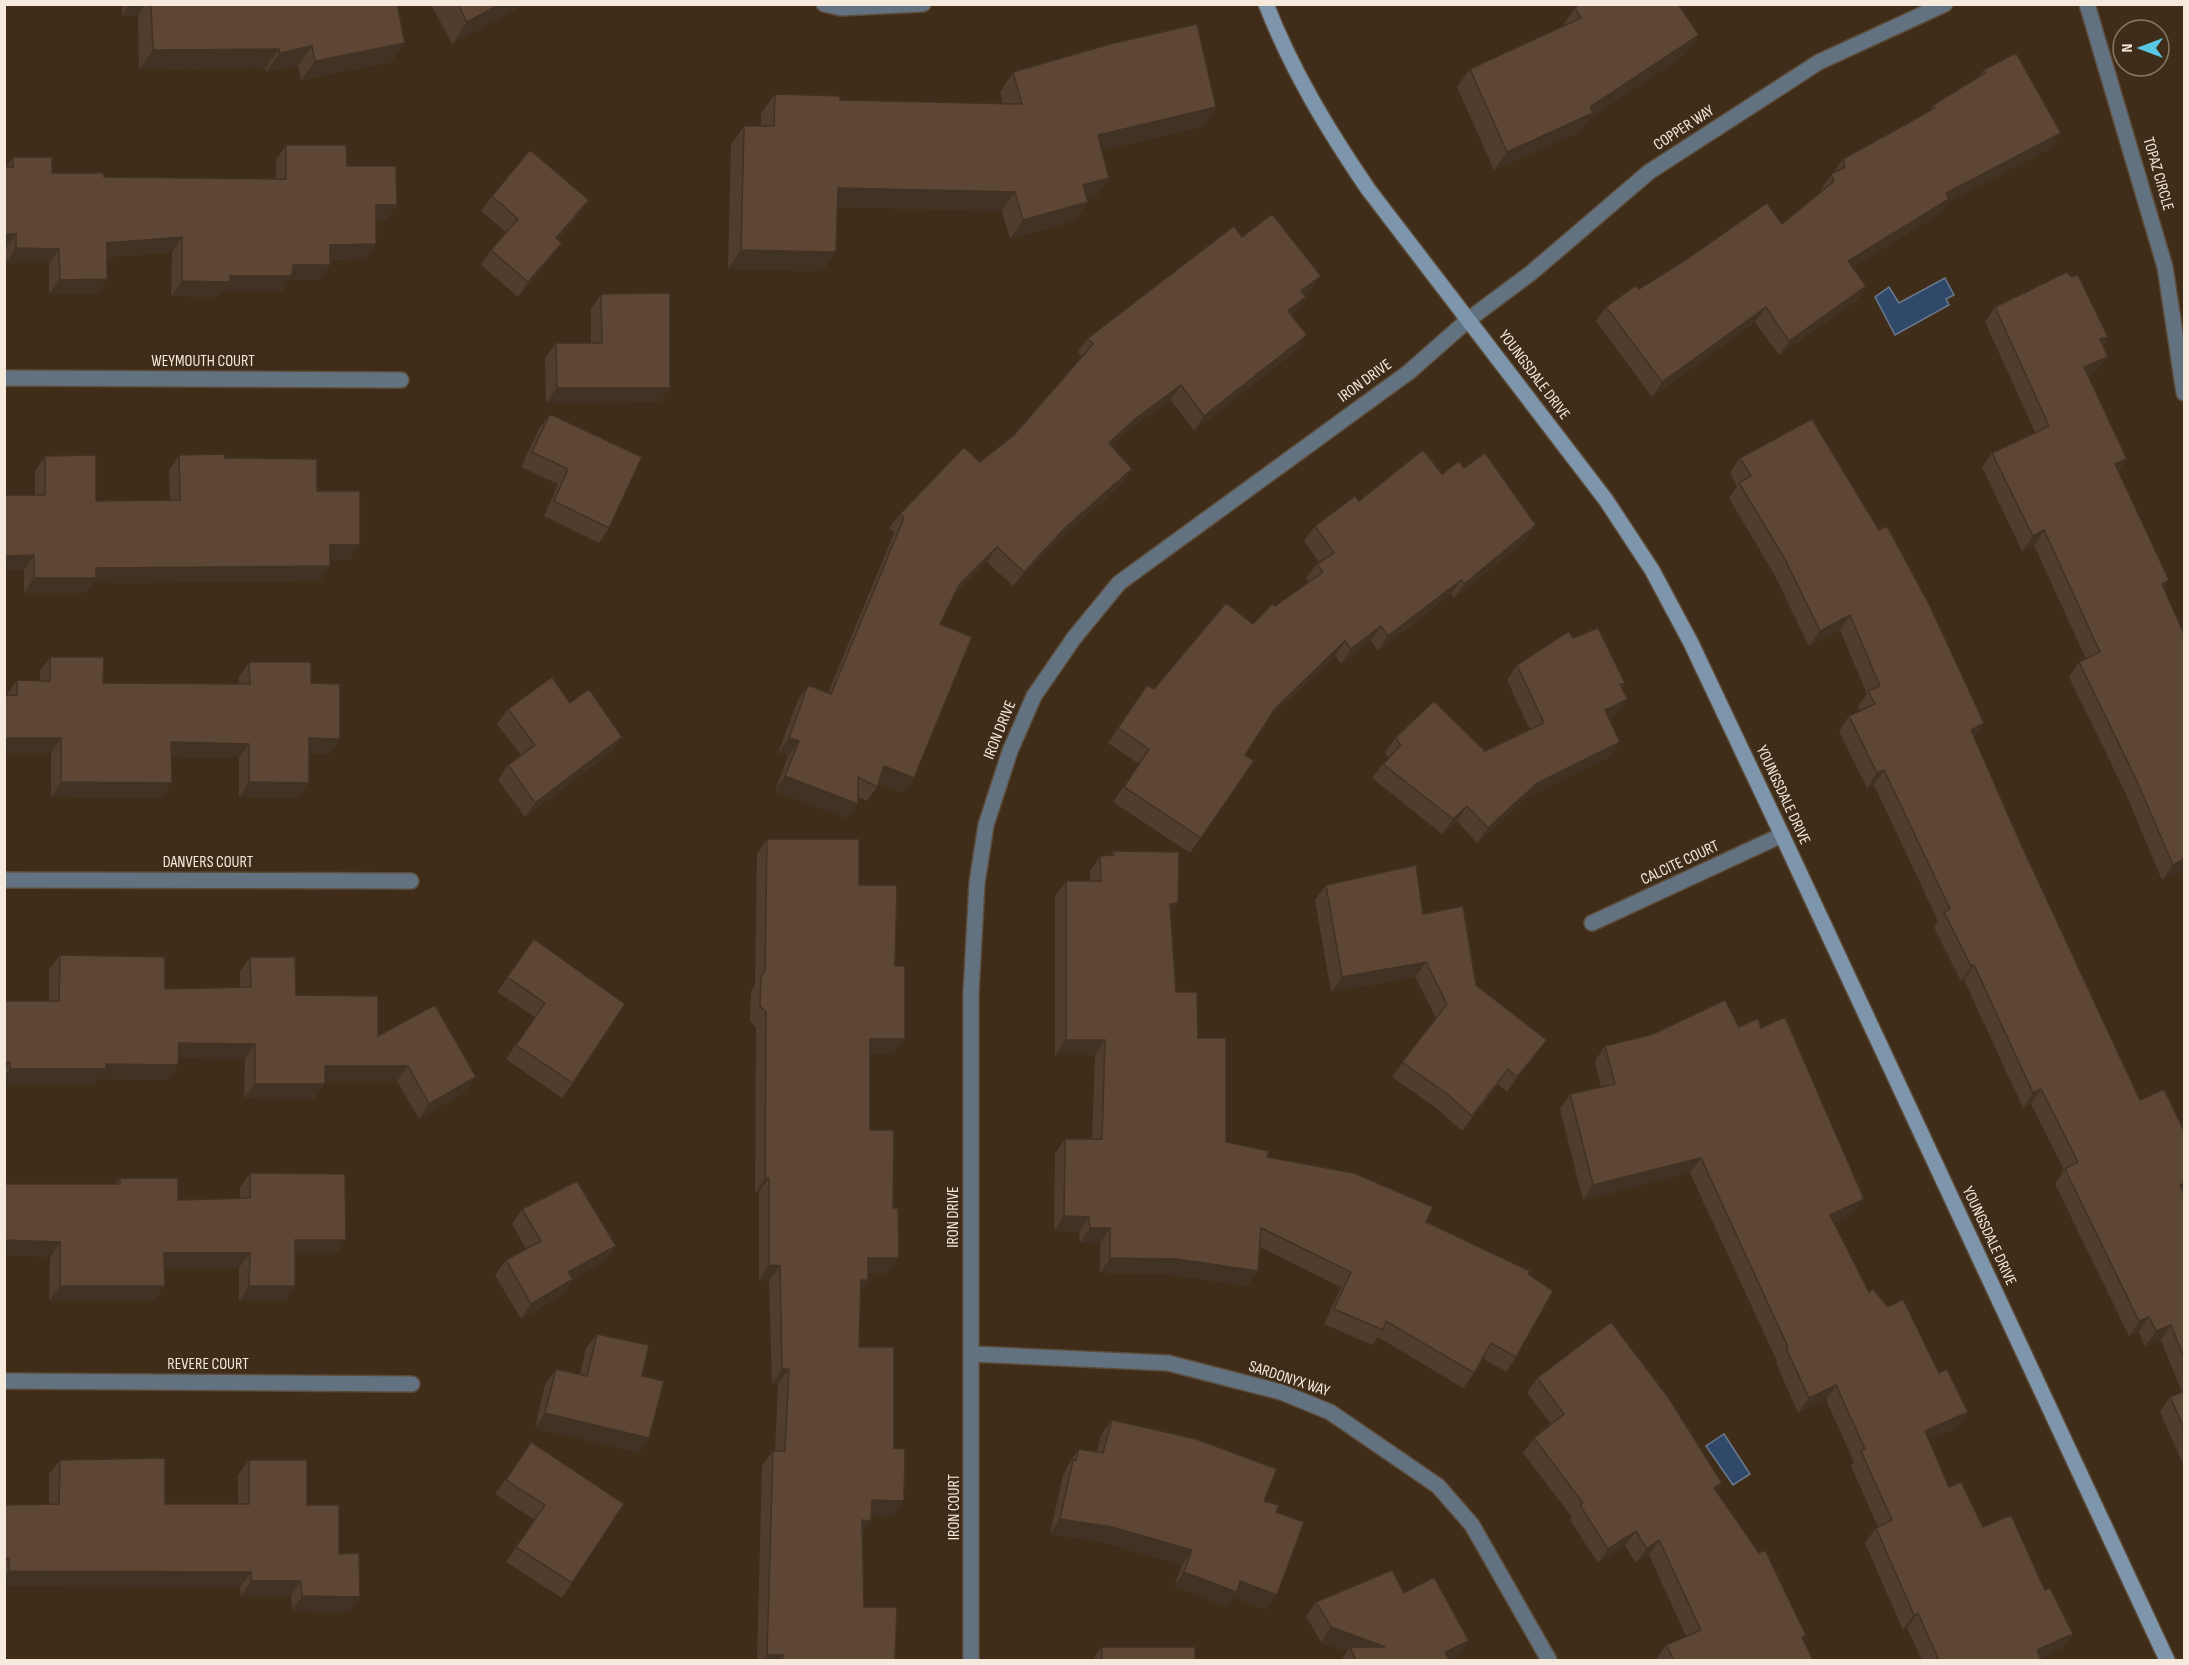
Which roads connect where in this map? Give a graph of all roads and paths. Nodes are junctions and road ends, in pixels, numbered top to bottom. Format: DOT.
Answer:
graph roads {
  1 [pos="824,4"];
  2 [pos="923,4"];
  3 [pos="1266,4"];
  4 [pos="1945,4"];
  5 [pos="2087,4"];
  6 [pos="1468,320"];
  7 [pos="4,378"];
  8 [pos="401,380"];
  9 [pos="2184,393"];
  10 [pos="1782,835"];
  11 [pos="4,880"];
  12 [pos="411,881"];
  13 [pos="1592,923"];
  14 [pos="972,1354"];
  15 [pos="4,1381"];
  16 [pos="412,1384"];
  17 [pos="971,1660"];
  18 [pos="1549,1660"];
  19 [pos="2167,1660"];
  1 -- 2 [label="street"];
  3 -- 6 [label="street, YOUNGSDALE DRIVE"];
  4 -- 6 [label="street, COPPER WAY"];
  5 -- 9 [label="street, TOPAZ CIRCLE"];
  6 -- 10 [label="street, YOUNGSDALE DRIVE"];
  6 -- 14 [label="street, IRON DRIVE"];
  7 -- 8 [label="street, WEYMOUTH COURT"];
  10 -- 13 [label="street, CALCITE COURT"];
  10 -- 19 [label="street, YOUNGSDALE DRIVE"];
  11 -- 12 [label="street, DANVERS COURT"];
  14 -- 17 [label="street, IRON COURT"];
  14 -- 18 [label="street, SARDONYX WAY"];
  15 -- 16 [label="street, REVERE COURT"];
}
